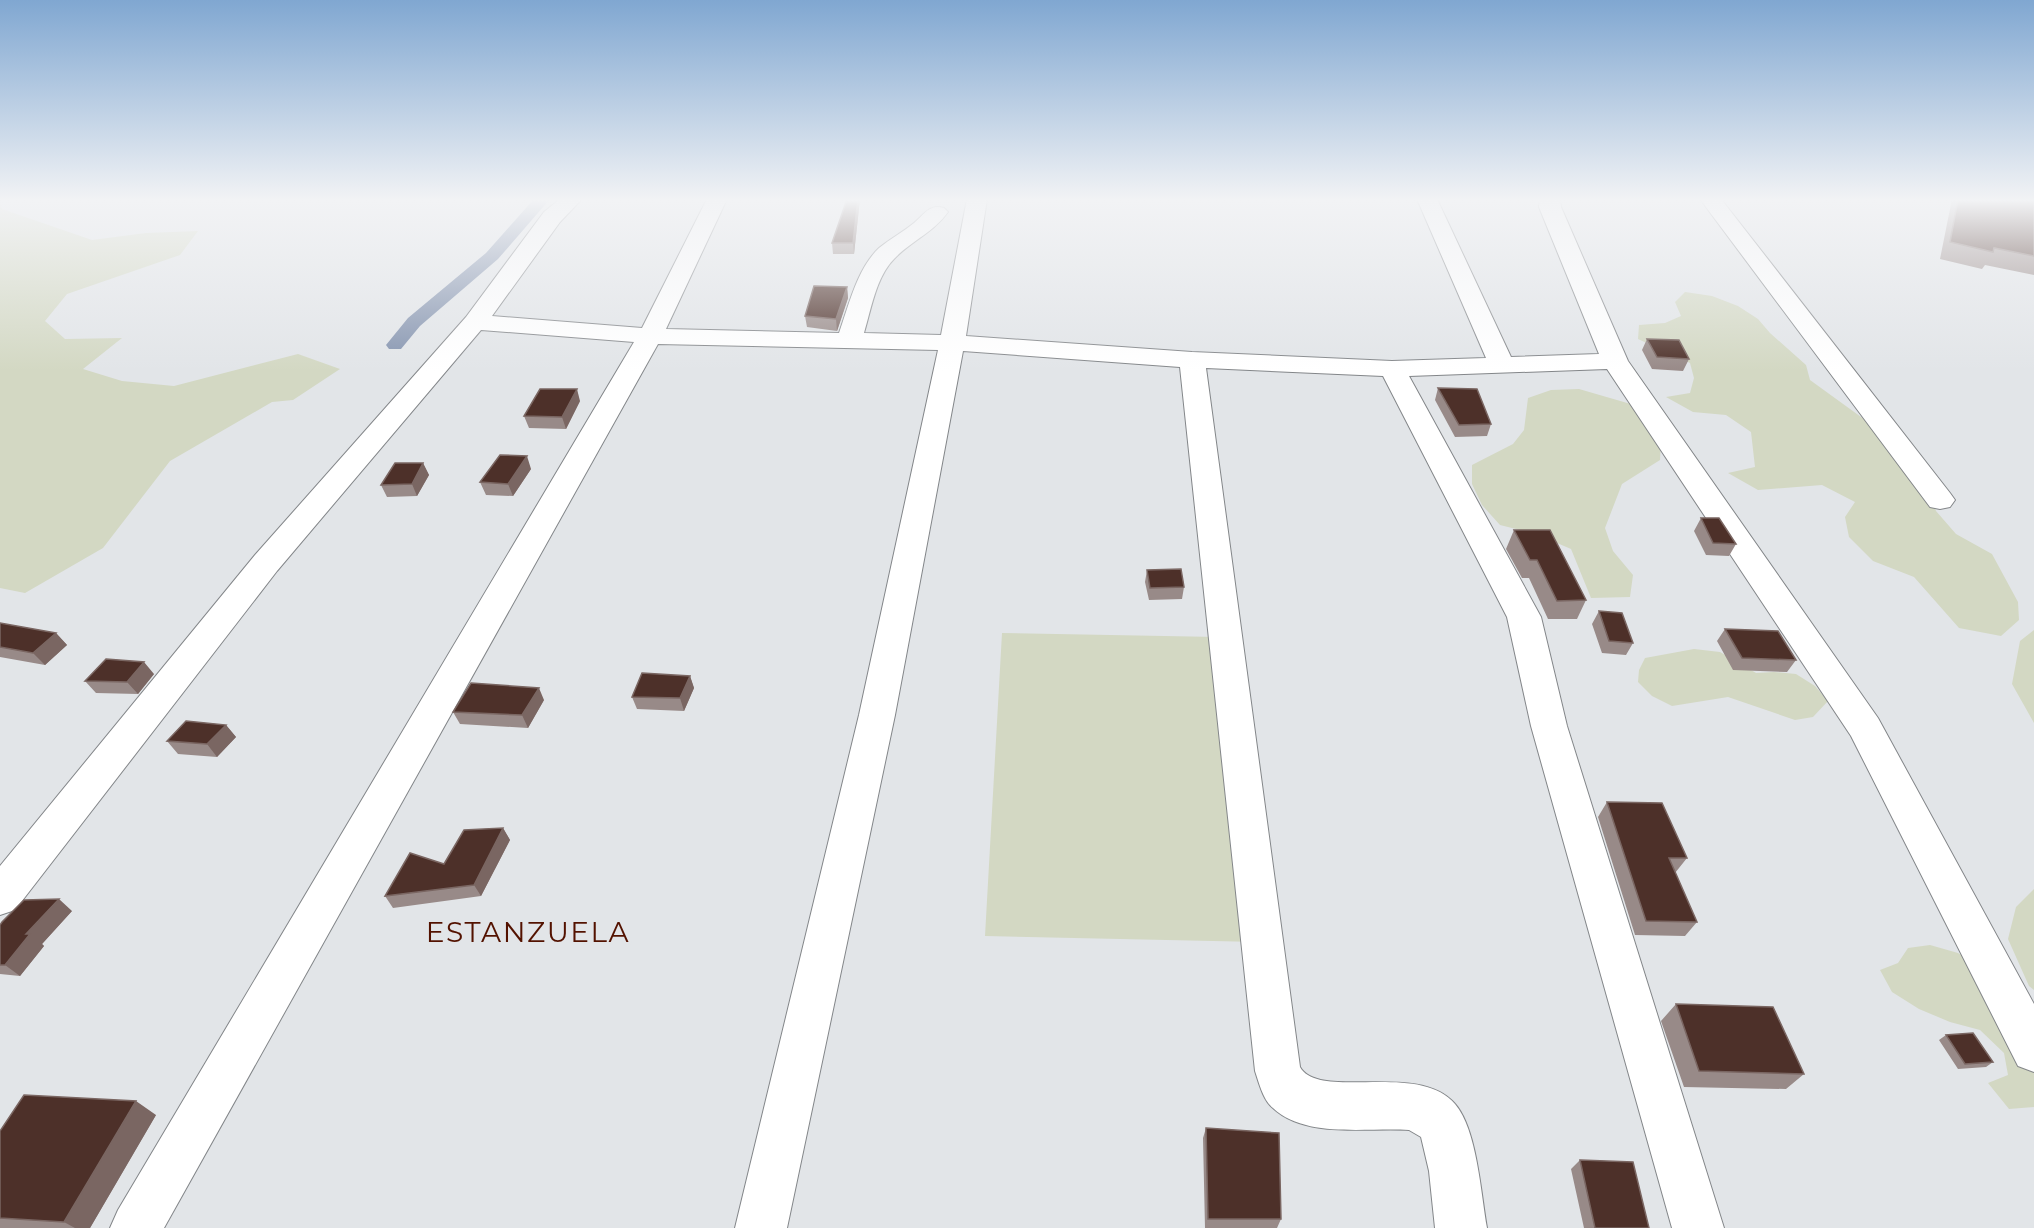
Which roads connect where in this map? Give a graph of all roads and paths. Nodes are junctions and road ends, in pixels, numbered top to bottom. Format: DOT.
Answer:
graph roads {
  1 [pos="524,256"];
  2 [pos="689,256"];
  3 [pos="885,256"];
  4 [pos="968,256"];
  5 [pos="1453,256"];
  6 [pos="1571,256"];
  7 [pos="1754,256"];
  8 [pos="476,322"];
  9 [pos="650,336"];
  10 [pos="849,341"];
  11 [pos="954,343"];
  12 [pos="1192,360"];
  13 [pos="1615,361"];
  14 [pos="1502,365"];
  15 [pos="1392,369"];
  16 [pos="1940,500"];
  17 [pos="0,897"];
  18 [pos="2034,1050"];
  19 [pos="136,1228"];
  20 [pos="761,1228"];
  21 [pos="1461,1228"];
  22 [pos="1698,1228"];
  1 -- 8 [label="street"];
  2 -- 9 [label="street"];
  3 -- 10 [label="street"];
  4 -- 11 [label="street"];
  5 -- 14 [label="street"];
  6 -- 13 [label="street"];
  7 -- 16 [label="street"];
  8 -- 9 [label="street"];
  8 -- 17 [label="street"];
  9 -- 10 [label="street"];
  9 -- 19 [label="street"];
  10 -- 11 [label="street"];
  11 -- 12 [label="street"];
  11 -- 20 [label="street"];
  12 -- 15 [label="street"];
  12 -- 21 [label="street"];
  13 -- 14 [label="street"];
  13 -- 18 [label="street"];
  14 -- 15 [label="street"];
  15 -- 22 [label="street"];
}
